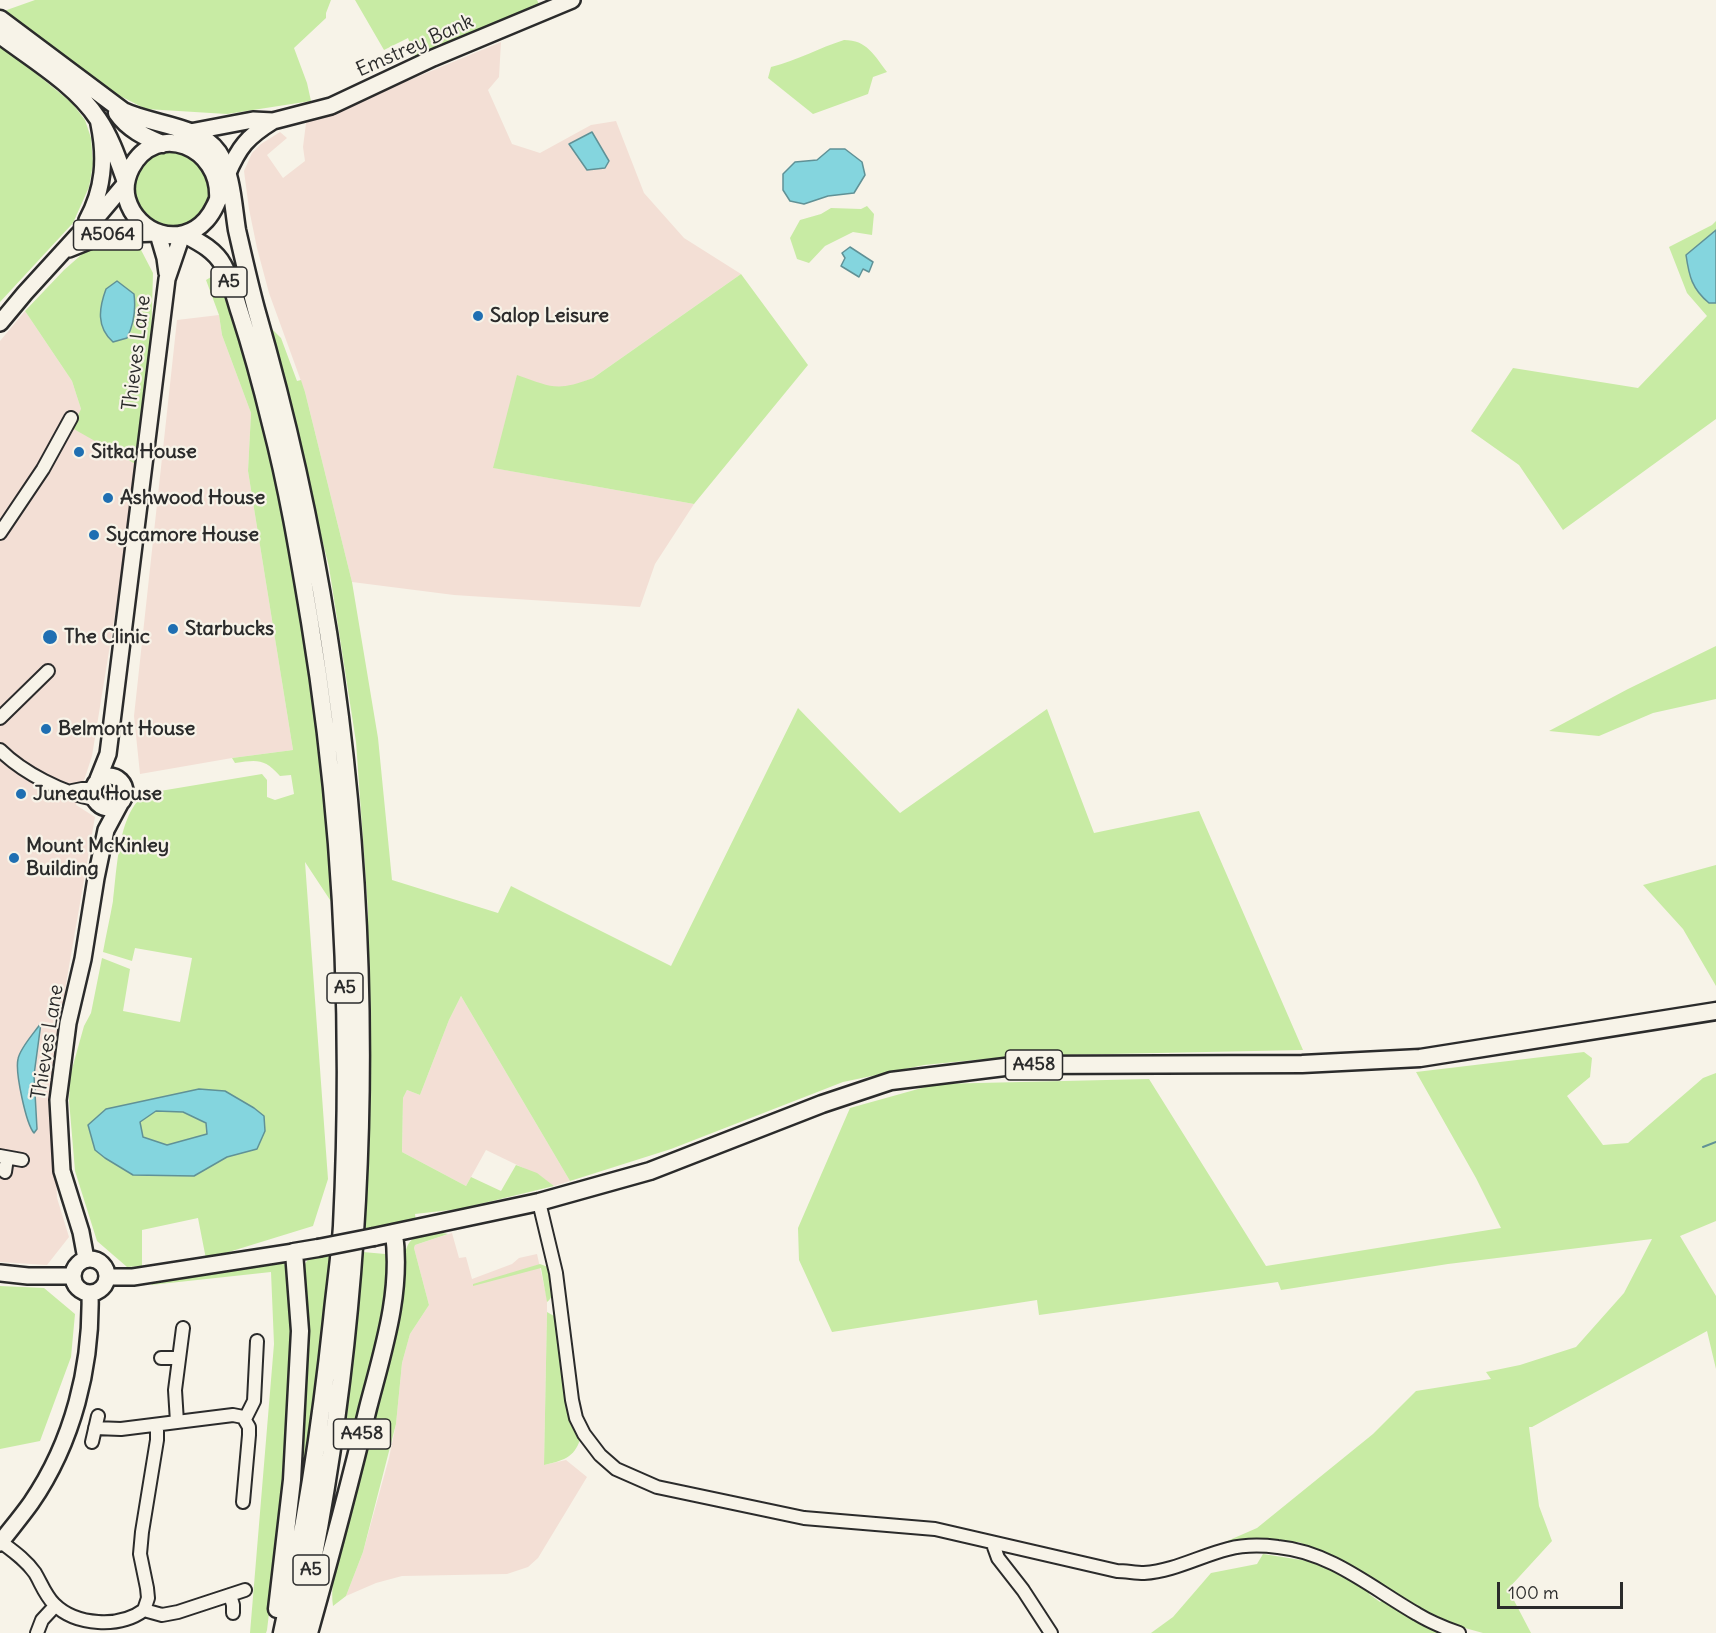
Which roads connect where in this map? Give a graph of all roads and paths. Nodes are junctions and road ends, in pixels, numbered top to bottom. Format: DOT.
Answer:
graph roads {
  1 [pos="572,0"];
  2 [pos="0,19"];
  3 [pos="0,35"];
  4 [pos="41,58"];
  5 [pos="109,103"];
  6 [pos="98,118"];
  7 [pos="273,121"];
  8 [pos="190,132"];
  9 [pos="163,144"];
  10 [pos="227,175"];
  11 [pos="125,183"];
  12 [pos="218,200"];
  13 [pos="157,233"];
  14 [pos="78,235"];
  15 [pos="183,235"];
  16 [pos="63,252"];
  17 [pos="167,279"];
  18 [pos="0,323"];
  19 [pos="71,418"];
  20 [pos="0,533"];
  21 [pos="48,671"];
  22 [pos="0,718"];
  23 [pos="0,750"];
  24 [pos="108,754"];
  25 [pos="117,778"];
  26 [pos="97,794"];
  27 [pos="121,802"];
  28 [pos="106,830"];
  29 [pos="1716,1011"];
  30 [pos="4,1157"];
  31 [pos="22,1160"];
  32 [pos="4,1172"];
  33 [pos="539,1202"];
  34 [pos="394,1233"];
  35 [pos="294,1252"];
  36 [pos="86,1259"];
  37 [pos="0,1273"];
  38 [pos="73,1276"];
  39 [pos="107,1276"];
  40 [pos="90,1293"];
  41 [pos="183,1328"];
  42 [pos="258,1341"];
  43 [pos="161,1358"];
  44 [pos="179,1358"];
  45 [pos="245,1419"];
  46 [pos="177,1422"];
  47 [pos="157,1425"];
  48 [pos="92,1442"];
  49 [pos="240,1497"];
  50 [pos="995,1542"];
  51 [pos="0,1543"];
  52 [pos="245,1590"];
  53 [pos="230,1595"];
  54 [pos="55,1606"];
  55 [pos="144,1610"];
  56 [pos="233,1613"];
  57 [pos="37,1633"];
  58 [pos="273,1633"];
  59 [pos="282,1633"];
  60 [pos="298,1633"];
  61 [pos="309,1633"];
  62 [pos="1051,1633"];
  63 [pos="1459,1633"];
  1 -- 7 [label="main road, Emstrey Bank"];
  2 -- 4 [label="highway"];
  3 -- 4 [label="highway"];
  4 -- 5 [label="highway"];
  4 -- 6 [label="highway"];
  5 -- 8 [label="highway"];
  5 -- 9 [label="highway"];
  6 -- 11 [label="highway"];
  6 -- 14 [label="main road"];
  7 -- 8 [label="main road, Emstrey Bank"];
  7 -- 10 [label="main road, Emstrey Bank"];
  8 -- 9 [label="highway"];
  8 -- 10 [label="highway"];
  9 -- 11 [label="highway"];
  9 -- 12 [label="highway"];
  10 -- 12 [label="highway"];
  10 -- 60 [label="highway, A5"];
  11 -- 13 [label="highway"];
  11 -- 14 [label="main road, A5064"];
  12 -- 15 [label="highway"];
  13 -- 15 [label="highway"];
  13 -- 16 [label="main road, A5064"];
  13 -- 17 [label="main road"];
  14 -- 16 [label="main road, A5064"];
  15 -- 17 [label="main road"];
  15 -- 59 [label="highway, A5"];
  16 -- 18 [label="main road, A5064"];
  17 -- 24 [label="main road, Thieves Lane"];
  19 -- 20 [label="street"];
  21 -- 22 [label="street"];
  23 -- 26 [label="street"];
  24 -- 25 [label="main road"];
  24 -- 26 [label="main road"];
  25 -- 26 [label="main road"];
  25 -- 27 [label="main road"];
  26 -- 27 [label="main road"];
  26 -- 28 [label="main road"];
  27 -- 28 [label="main road"];
  28 -- 36 [label="main road, Thieves Lane"];
  29 -- 33 [label="highway, A458"];
  30 -- 31 [label="street"];
  30 -- 32 [label="street"];
  33 -- 34 [label="highway, A458"];
  33 -- 50 [label="street"];
  34 -- 35 [label="highway, A458, bridge"];
  34 -- 61 [label="highway, A458"];
  35 -- 39 [label="main road, A458"];
  35 -- 58 [label="highway"];
  36 -- 38 [label="main road"];
  36 -- 39 [label="main road"];
  37 -- 38 [label="main road"];
  38 -- 40 [label="main road"];
  39 -- 40 [label="main road"];
  40 -- 51 [label="main road"];
  41 -- 44 [label="street"];
  42 -- 45 [label="street"];
  43 -- 44 [label="street"];
  44 -- 46 [label="street"];
  45 -- 46 [label="street"];
  45 -- 49 [label="street"];
  46 -- 47 [label="street"];
  47 -- 48 [label="street"];
  47 -- 55 [label="street"];
  50 -- 62 [label="street"];
  50 -- 63 [label="street"];
  51 -- 54 [label="street"];
  52 -- 53 [label="street"];
  53 -- 55 [label="street"];
  53 -- 56 [label="street"];
  54 -- 55 [label="street"];
  54 -- 57 [label="street"];
}
